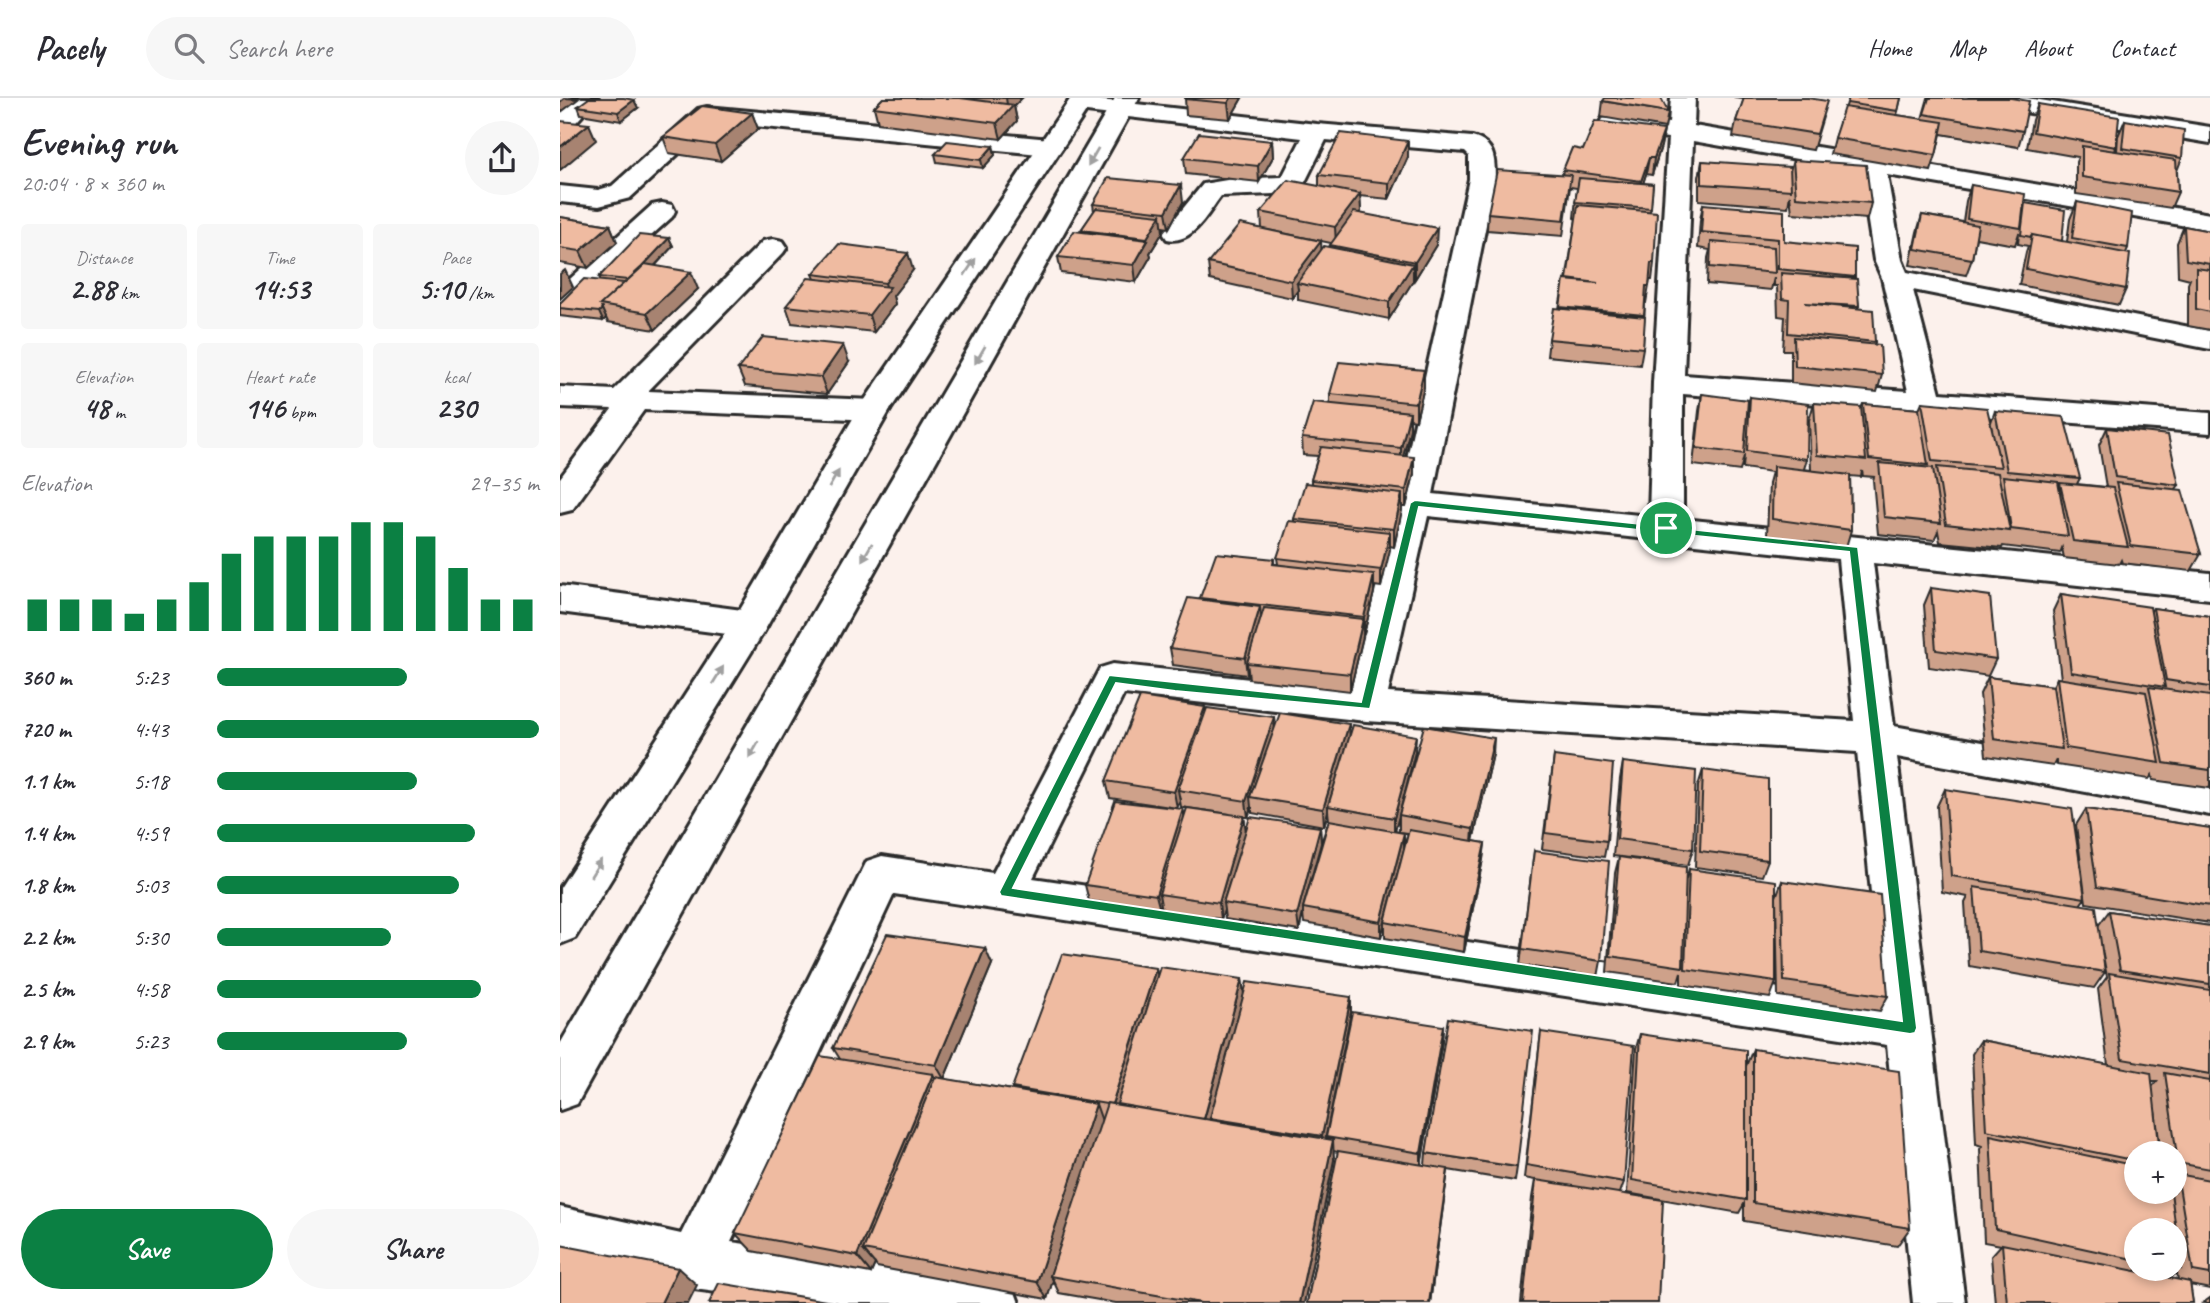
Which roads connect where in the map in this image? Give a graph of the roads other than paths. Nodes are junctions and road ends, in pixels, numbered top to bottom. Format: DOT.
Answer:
graph roads {
  1 [pos="586,98"];
  2 [pos="1682,98"];
  3 [pos="1982,98"];
  4 [pos="1081,101"];
  5 [pos="1124,103"];
  6 [pos="715,106"];
  7 [pos="1602,123"];
  8 [pos="560,125"];
  9 [pos="1317,132"];
  10 [pos="1683,132"];
  11 [pos="2210,135"];
  12 [pos="1051,148"];
  13 [pos="1872,164"];
  14 [pos="560,194"];
  15 [pos="662,211"];
  16 [pos="2210,222"];
  17 [pos="1177,233"];
  18 [pos="773,247"];
  19 [pos="560,270"];
  20 [pos="592,275"];
  21 [pos="1896,278"];
  22 [pos="560,303"];
  23 [pos="2210,340"];
  24 [pos="1668,383"];
  25 [pos="560,397"];
  26 [pos="629,400"];
  27 [pos="1926,402"];
  28 [pos="874,410"];
  29 [pos="2210,423"];
  30 [pos="560,502"];
  31 [pos="1415,503"];
  32 [pos="1666,528"];
  33 [pos="1854,549"];
  34 [pos="2210,586"];
  35 [pos="560,599"];
  36 [pos="750,624"];
  37 [pos="1366,706"];
  38 [pos="1875,738"];
  39 [pos="2210,799"];
  40 [pos="1005,892"];
  41 [pos="560,925"];
  42 [pos="1910,1028"];
  43 [pos="560,1088"];
  44 [pos="560,1233"];
  45 [pos="694,1263"];
  46 [pos="993,1303"];
  47 [pos="1939,1303"];
  1 -- 8 [label="street"];
  2 -- 10 [label="street"];
  3 -- 11 [label="street"];
  4 -- 5 [label="street"];
  4 -- 12 [label="street"];
  5 -- 9 [label="street"];
  5 -- 43 [label="street, one-way"];
  6 -- 12 [label="street"];
  6 -- 14 [label="street"];
  7 -- 10 [label="street"];
  9 -- 17 [label="street"];
  9 -- 31 [label="street"];
  10 -- 13 [label="street"];
  10 -- 24 [label="street"];
  28 -- 12 [label="street, one-way"];
  13 -- 16 [label="street"];
  13 -- 21 [label="street"];
  15 -- 20 [label="street"];
  18 -- 26 [label="street"];
  19 -- 20 [label="street"];
  20 -- 22 [label="street"];
  21 -- 23 [label="street"];
  21 -- 27 [label="street"];
  24 -- 27 [label="street"];
  24 -- 32 [label="street"];
  25 -- 26 [label="street"];
  26 -- 28 [label="street"];
  26 -- 30 [label="street"];
  27 -- 29 [label="street"];
  36 -- 28 [label="street, one-way"];
  31 -- 32 [label="street"];
  31 -- 37 [label="street"];
  32 -- 33 [label="street"];
  33 -- 34 [label="street"];
  33 -- 38 [label="street"];
  35 -- 36 [label="street"];
  41 -- 36 [label="street, one-way"];
  37 -- 38 [label="street"];
  37 -- 40 [label="street"];
  38 -- 39 [label="street"];
  38 -- 42 [label="street"];
  40 -- 42 [label="street"];
  40 -- 45 [label="street"];
  42 -- 47 [label="street"];
  44 -- 45 [label="street"];
  45 -- 46 [label="street"];
}
